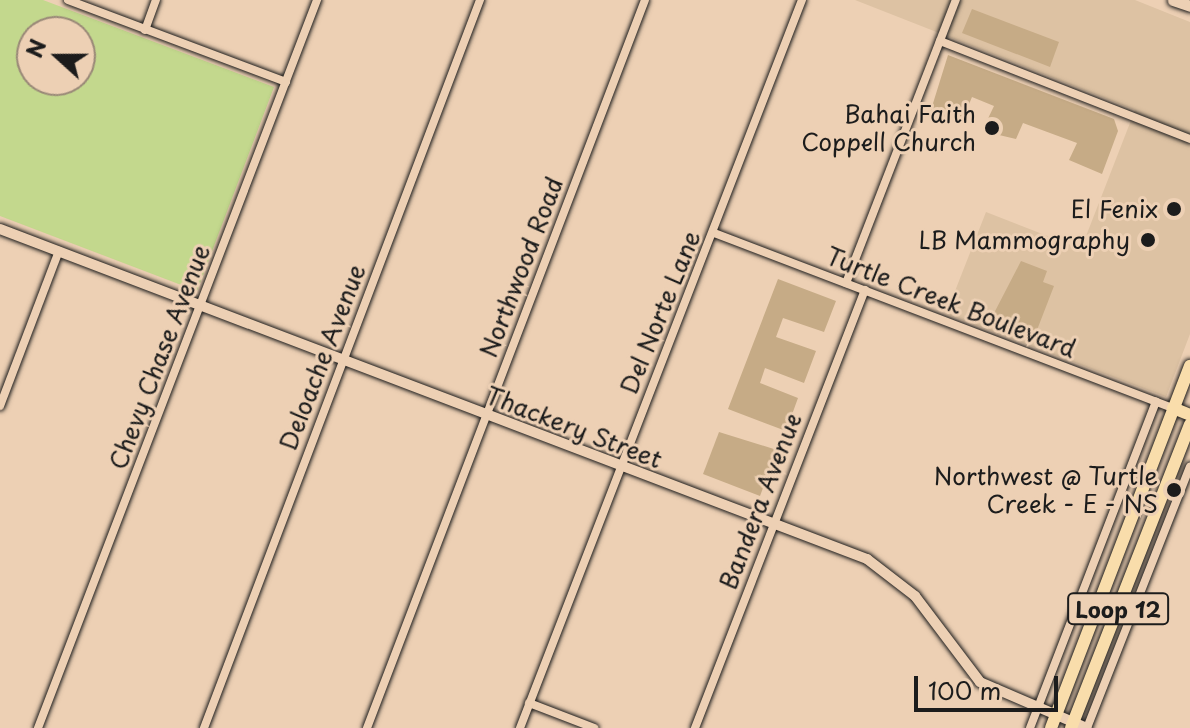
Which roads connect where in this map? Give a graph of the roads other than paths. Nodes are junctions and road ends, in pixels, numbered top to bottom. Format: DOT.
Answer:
graph roads {
  1 [pos="68,0"];
  2 [pos="156,0"];
  3 [pos="317,0"];
  4 [pos="480,0"];
  5 [pos="645,0"];
  6 [pos="802,0"];
  7 [pos="956,0"];
  8 [pos="145,30"];
  9 [pos="940,41"];
  10 [pos="286,82"];
  11 [pos="1190,139"];
  12 [pos="0,229"];
  13 [pos="714,233"];
  14 [pos="59,251"];
  15 [pos="846,283"];
  16 [pos="865,290"];
  17 [pos="200,305"];
  18 [pos="342,358"];
  19 [pos="1190,366"];
  20 [pos="1156,402"];
  21 [pos="0,406"];
  22 [pos="1173,408"];
  23 [pos="486,415"];
  24 [pos="1190,415"];
  25 [pos="1190,425"];
  26 [pos="620,466"];
  27 [pos="1190,467"];
  28 [pos="772,524"];
  29 [pos="529,703"];
  30 [pos="1037,709"];
  31 [pos="1054,722"];
  32 [pos="1072,725"];
  33 [pos="38,728"];
  34 [pos="204,728"];
  35 [pos="367,728"];
  36 [pos="520,728"];
  37 [pos="594,728"];
  38 [pos="695,728"];
  39 [pos="1030,728"];
  40 [pos="1087,728"];
  1 -- 8 [label="street"];
  2 -- 8 [label="street"];
  3 -- 10 [label="street, Chevy Chase Avenue"];
  4 -- 18 [label="street, Deloache Avenue"];
  5 -- 23 [label="street, Northwood Road"];
  6 -- 13 [label="street, Del Norte Lane"];
  7 -- 9 [label="street"];
  8 -- 10 [label="street"];
  9 -- 11 [label="street"];
  9 -- 15 [label="street"];
  10 -- 17 [label="street, Chevy Chase Avenue"];
  12 -- 14 [label="street, Thackery Street"];
  13 -- 15 [label="street, Turtle Creek Boulevard"];
  13 -- 26 [label="street, Del Norte Lane"];
  14 -- 17 [label="street, Thackery Street"];
  14 -- 21 [label="street"];
  15 -- 16 [label="street, Turtle Creek Boulevard"];
  16 -- 20 [label="street, Turtle Creek Boulevard"];
  16 -- 28 [label="street, Bandera Avenue"];
  17 -- 18 [label="street, Thackery Street"];
  17 -- 33 [label="street, Chevy Chase Avenue"];
  18 -- 23 [label="street, Thackery Street"];
  18 -- 34 [label="street, Deloache Avenue"];
  19 -- 22 [label="main road, Loop 12"];
  20 -- 22 [label="street, Turtle Creek Boulevard"];
  20 -- 30 [label="street"];
  22 -- 24 [label="main road"];
  22 -- 31 [label="main road, Loop 12"];
  23 -- 26 [label="street, Thackery Street"];
  23 -- 35 [label="street, Northwood Road"];
  25 -- 32 [label="main road, Loop 12"];
  26 -- 28 [label="street, Thackery Street"];
  26 -- 29 [label="street, Del Norte Lane"];
  27 -- 40 [label="street"];
  28 -- 30 [label="street, Thackery Street"];
  28 -- 38 [label="street, Bandera Avenue"];
  29 -- 36 [label="street, Del Norte Lane"];
  29 -- 37 [label="street"];
  30 -- 31 [label="street, Thackery Street"];
  30 -- 39 [label="street"];
  31 -- 32 [label="street, Thackery Street"];
  32 -- 40 [label="street, Thackery Street"];
}
